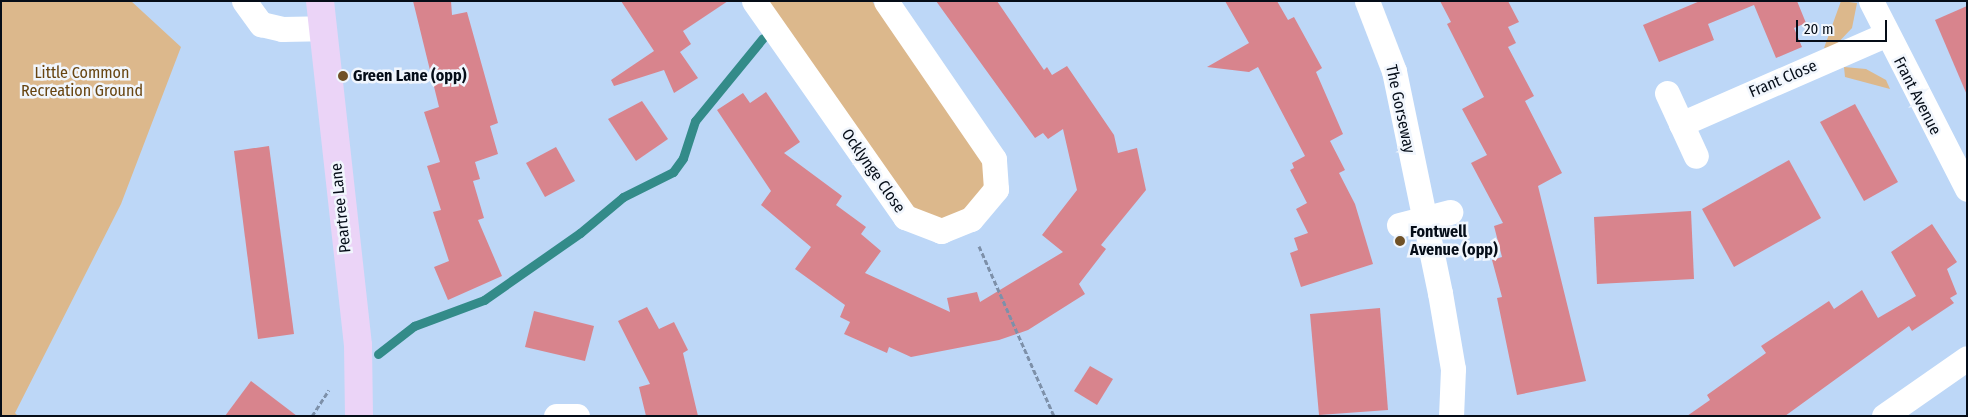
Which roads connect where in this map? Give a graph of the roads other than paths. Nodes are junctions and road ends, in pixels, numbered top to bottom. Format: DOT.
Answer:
graph roads {
  1 [pos="244,1"];
  2 [pos="320,1"];
  3 [pos="754,1"];
  4 [pos="886,1"];
  5 [pos="1368,1"];
  6 [pos="1871,1"];
  7 [pos="321,28"];
  8 [pos="1886,35"];
  9 [pos="1667,93"];
  10 [pos="1681,124"];
  11 [pos="1696,156"];
  12 [pos="1967,189"];
  13 [pos="1450,212"];
  14 [pos="1424,219"];
  15 [pos="1399,225"];
  16 [pos="1967,358"];
  17 [pos="360,416"];
  18 [pos="556,416"];
  19 [pos="577,416"];
  20 [pos="1451,416"];
  21 [pos="1884,416"];
  1 -- 7 [label="street"];
  2 -- 7 [label="street, Peartree Lane"];
  3 -- 4 [label="street, Ocklynge Close"];
  5 -- 14 [label="street, The Gorseway"];
  6 -- 8 [label="street, Frant Avenue"];
  7 -- 17 [label="street, Peartree Lane"];
  8 -- 10 [label="street, Frant Close"];
  8 -- 12 [label="street, Frant Avenue"];
  9 -- 10 [label="street"];
  10 -- 11 [label="street"];
  13 -- 14 [label="street"];
  14 -- 15 [label="street"];
  14 -- 20 [label="street, The Gorseway"];
  16 -- 21 [label="street"];
  18 -- 19 [label="street"];
}
